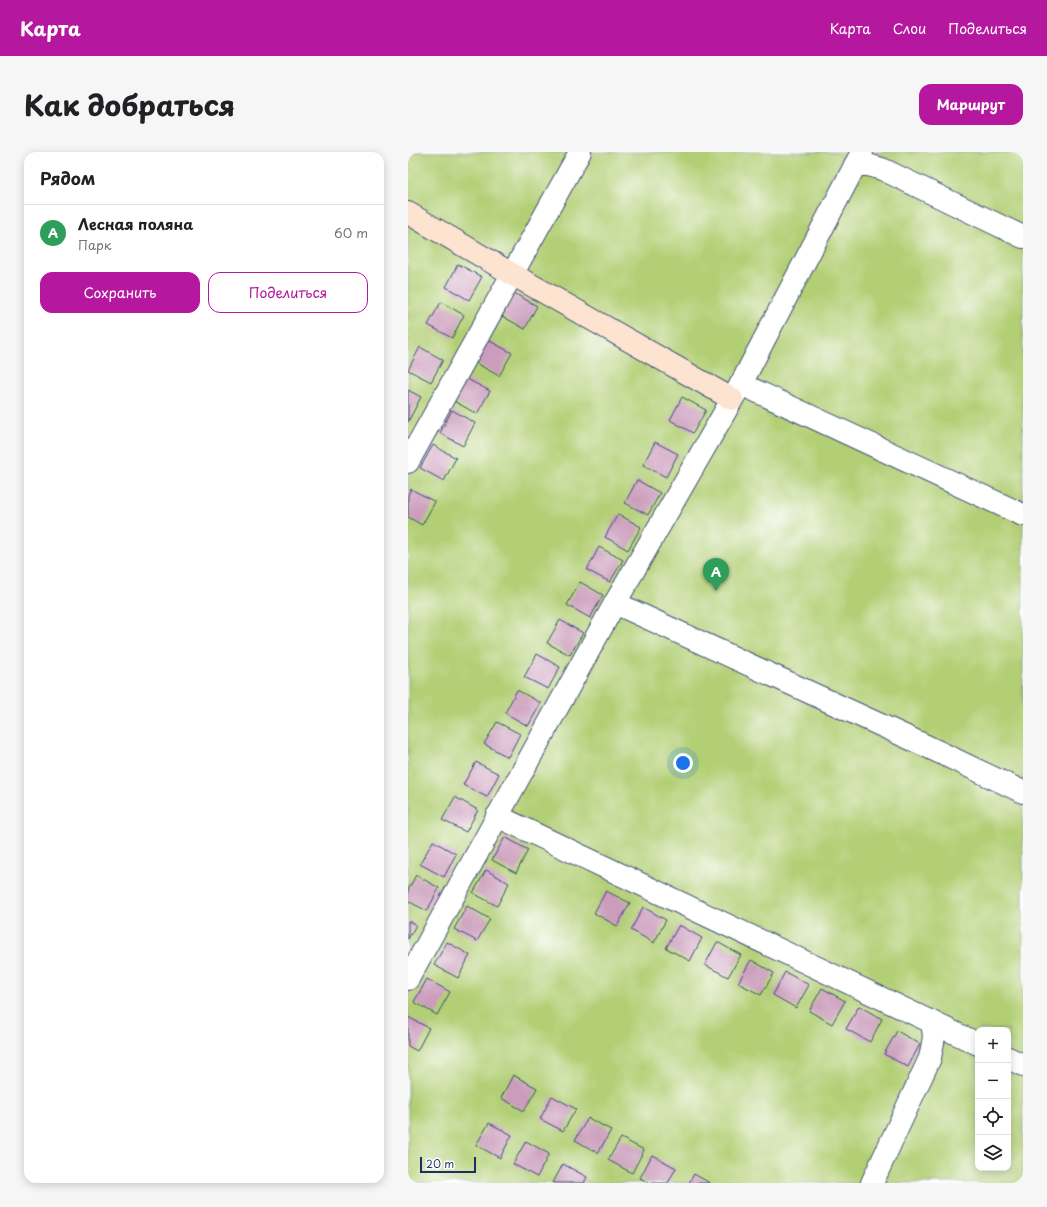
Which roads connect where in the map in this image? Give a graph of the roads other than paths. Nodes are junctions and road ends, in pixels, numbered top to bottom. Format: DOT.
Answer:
graph roads {
  1 [pos="580,152"];
  2 [pos="859,158"];
  3 [pos="408,213"];
  4 [pos="1023,238"];
  5 [pos="512,274"];
  6 [pos="736,392"];
  7 [pos="408,462"];
  8 [pos="1023,515"];
  9 [pos="615,603"];
  10 [pos="1023,792"];
  11 [pos="497,816"];
  12 [pos="408,979"];
  13 [pos="932,1022"];
  14 [pos="975,1043"];
  15 [pos="1011,1059"];
  16 [pos="1023,1065"];
  17 [pos="872,1183"];
  1 -- 5 [label="street"];
  2 -- 4 [label="street"];
  2 -- 6 [label="street"];
  3 -- 5 [label="street"];
  5 -- 6 [label="street"];
  5 -- 7 [label="street"];
  6 -- 8 [label="street"];
  6 -- 9 [label="street"];
  9 -- 10 [label="street"];
  9 -- 11 [label="street"];
  11 -- 12 [label="street"];
  11 -- 13 [label="street"];
  13 -- 14 [label="street"];
  13 -- 17 [label="street"];
  15 -- 16 [label="street"];
}
